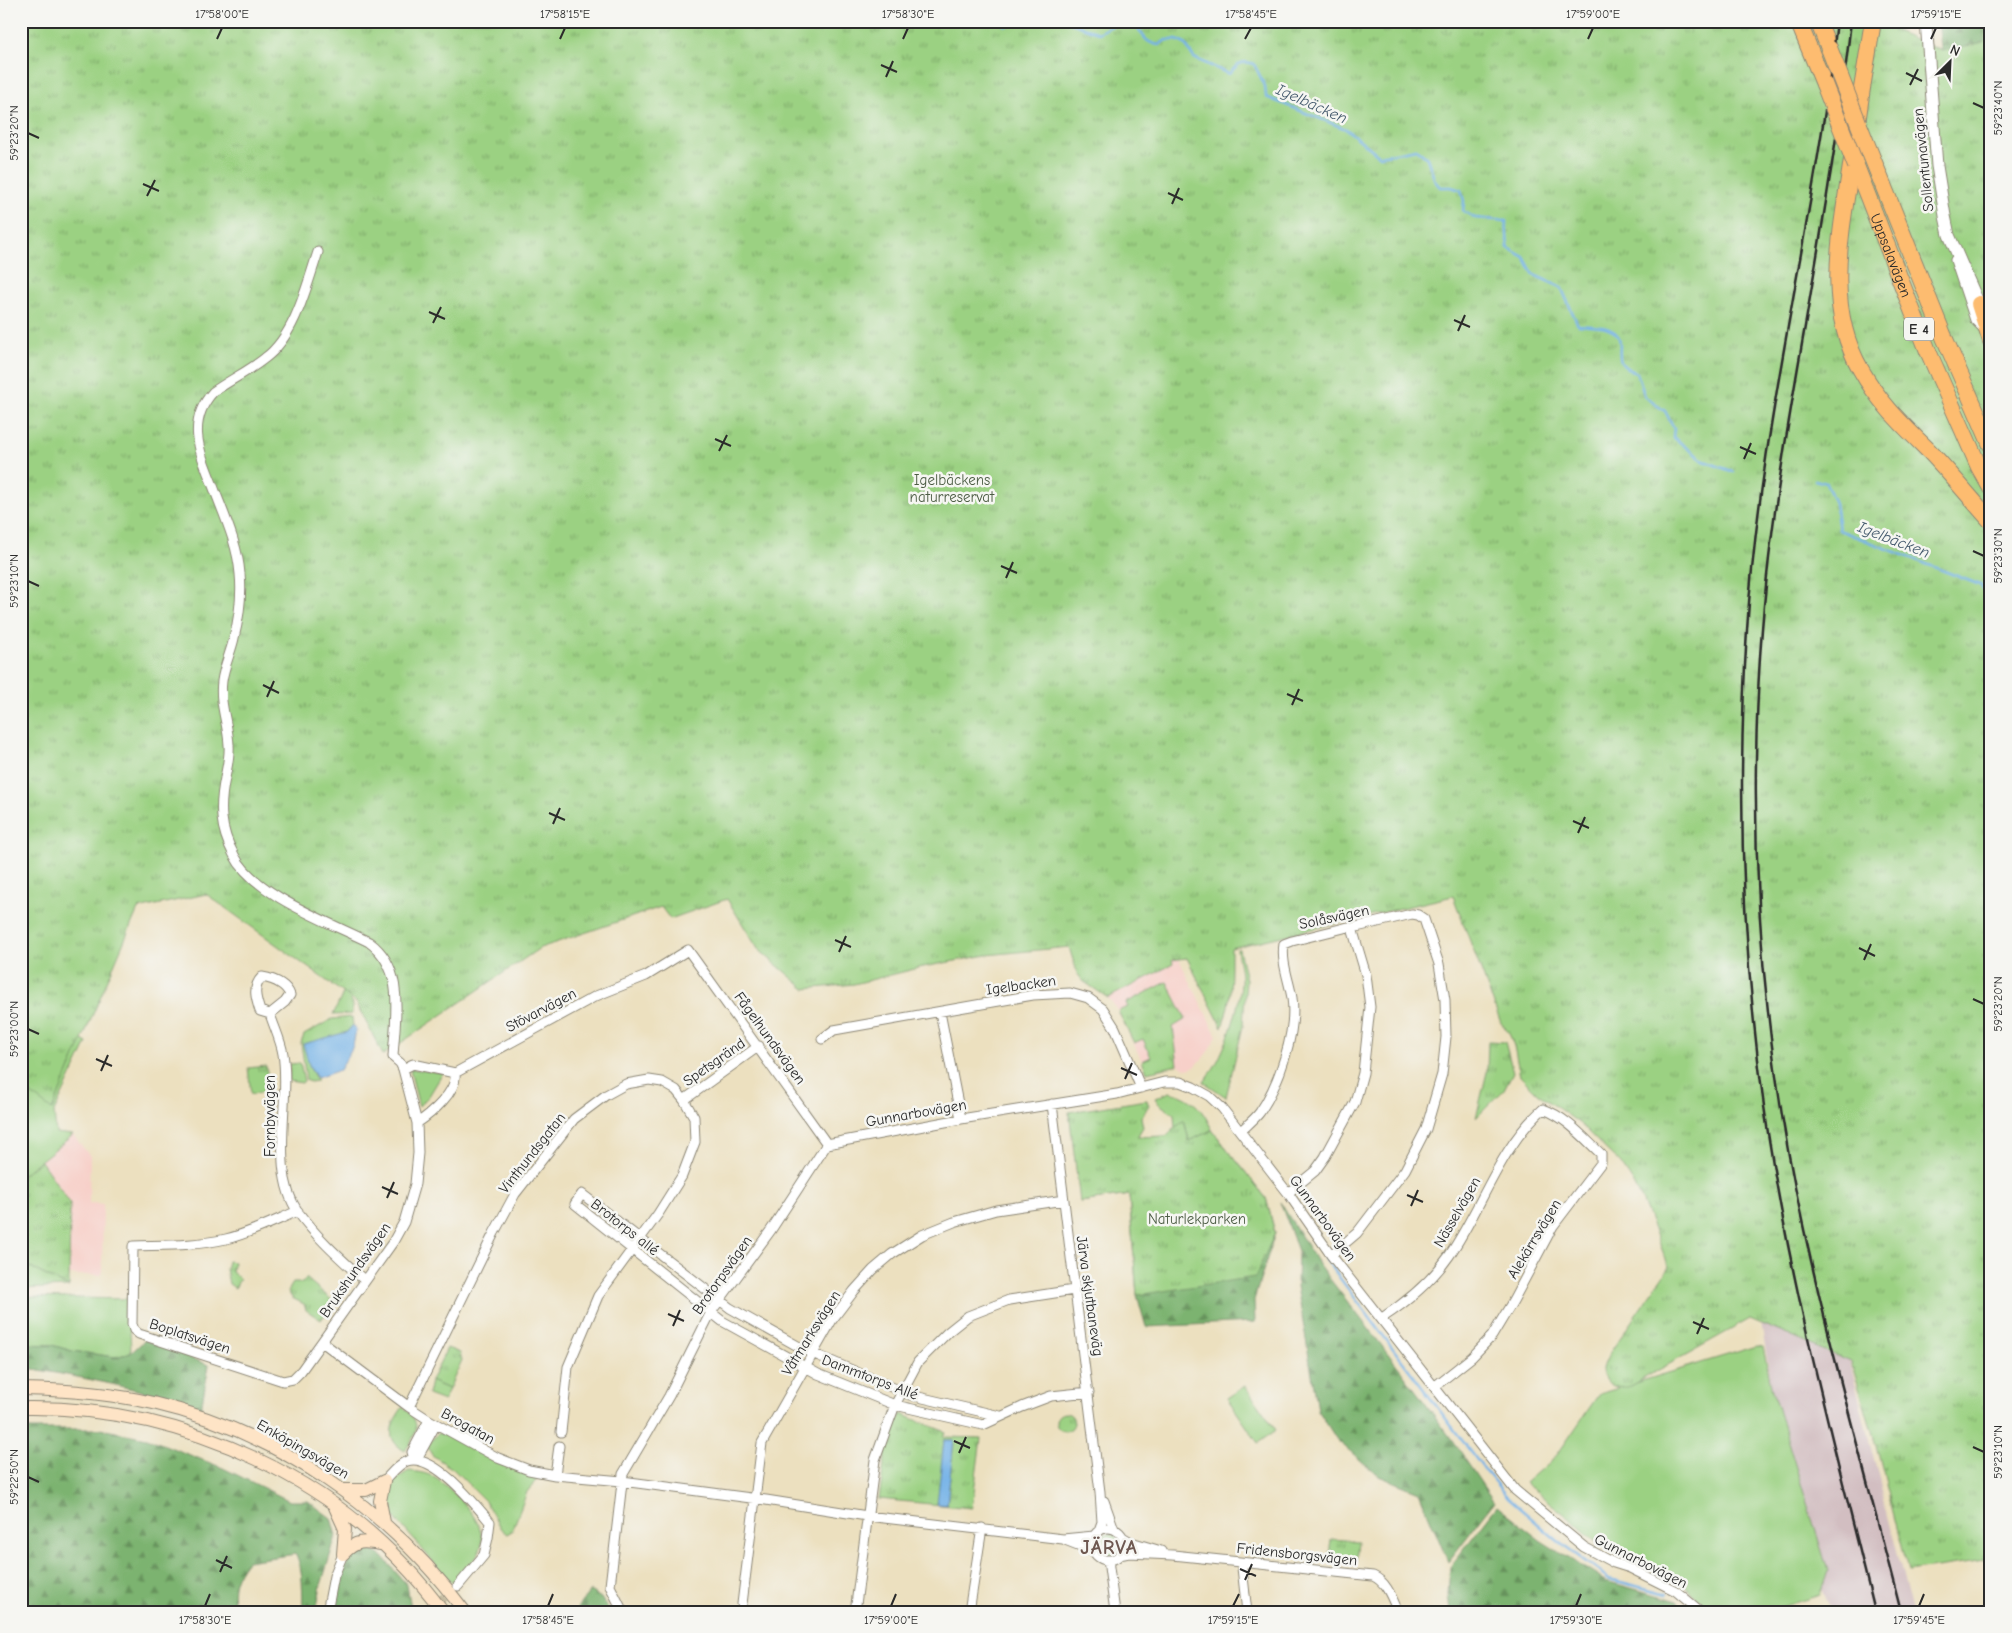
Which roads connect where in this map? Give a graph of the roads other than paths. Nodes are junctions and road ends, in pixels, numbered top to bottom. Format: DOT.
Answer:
graph roads {
  1 [pos="1798,21"];
  2 [pos="1818,21"];
  3 [pos="1873,21"];
  4 [pos="1926,21"];
  5 [pos="1949,235"];
  6 [pos="318,252"];
  7 [pos="1988,325"];
  8 [pos="1991,446"];
  9 [pos="1991,488"];
  10 [pos="1991,521"];
  11 [pos="1352,928"];
  12 [pos="688,950"];
  13 [pos="940,1012"];
  14 [pos="270,1014"];
  15 [pos="822,1039"];
  16 [pos="759,1046"];
  17 [pos="403,1069"];
  18 [pos="455,1073"];
  19 [pos="1141,1088"];
  20 [pos="684,1100"];
  21 [pos="1052,1104"];
  22 [pos="1543,1109"];
  23 [pos="961,1119"];
  24 [pos="417,1123"];
  25 [pos="1241,1131"];
  26 [pos="827,1144"];
  27 [pos="1288,1192"];
  28 [pos="1064,1200"];
  29 [pos="298,1211"];
  30 [pos="641,1239"];
  31 [pos="633,1250"];
  32 [pos="1331,1254"];
  33 [pos="364,1280"];
  34 [pos="1074,1290"];
  35 [pos="719,1300"];
  36 [pos="711,1312"];
  37 [pos="1382,1318"];
  38 [pos="322,1342"];
  39 [pos="812,1354"];
  40 [pos="805,1366"];
  41 [pos="1434,1387"];
  42 [pos="21,1389"];
  43 [pos="902,1392"];
  44 [pos="1089,1392"];
  45 [pos="896,1405"];
  46 [pos="409,1407"];
  47 [pos="21,1408"];
  48 [pos="1000,1416"];
  49 [pos="432,1422"];
  50 [pos="561,1432"];
  51 [pos="559,1446"];
  52 [pos="414,1459"];
  53 [pos="555,1476"];
  54 [pos="384,1481"];
  55 [pos="622,1481"];
  56 [pos="344,1490"];
  57 [pos="755,1498"];
  58 [pos="334,1505"];
  59 [pos="867,1516"];
  60 [pos="1106,1521"];
  61 [pos="384,1522"];
  62 [pos="982,1528"];
  63 [pos="1114,1529"];
  64 [pos="1096,1534"];
  65 [pos="1124,1538"];
  66 [pos="1063,1539"];
  67 [pos="382,1544"];
  68 [pos="1093,1551"];
  69 [pos="343,1554"];
  70 [pos="1119,1555"];
  71 [pos="1173,1555"];
  72 [pos="1108,1560"];
  73 [pos="1242,1568"];
  74 [pos="458,1586"];
  75 [pos="742,1604"];
  76 [pos="326,1612"];
  77 [pos="443,1612"];
  78 [pos="465,1612"];
  79 [pos="623,1612"];
  80 [pos="855,1612"];
  81 [pos="969,1612"];
  82 [pos="1115,1612"];
  83 [pos="1247,1612"];
  84 [pos="1398,1612"];
  85 [pos="1701,1612"];
  1 -- 9 [label="highway, Uppsalavägen / E 4, bridge"];
  2 -- 8 [label="highway, Uppsalavägen / E 4, bridge"];
  3 -- 10 [label="highway"];
  4 -- 5 [label="street, Sollentunavägen"];
  5 -- 7 [label="street, Sollentunavägen"];
  5 -- 7 [label="street, Sollentunavägen"];
  6 -- 17 [label="street, Brukshundsvägen"];
  11 -- 25 [label="street, Solåsvägen"];
  11 -- 27 [label="street"];
  11 -- 32 [label="street, Solåsvägen"];
  12 -- 16 [label="street, Fågelhundsvägen"];
  12 -- 18 [label="street, Stövarvägen"];
  13 -- 15 [label="street, Igelbacken"];
  13 -- 19 [label="street, Igelbacken"];
  13 -- 23 [label="street"];
  14 -- 29 [label="street, Fornbyvägen"];
  16 -- 20 [label="street, Spetsgränd"];
  16 -- 26 [label="street, Fågelhundsvägen"];
  17 -- 18 [label="street"];
  17 -- 24 [label="street, Brukshundsvägen"];
  18 -- 24 [label="street"];
  19 -- 21 [label="street, Gunnarbovägen"];
  19 -- 25 [label="street, Gunnarbovägen"];
  20 -- 30 [label="street, Vinthundsgatan"];
  20 -- 46 [label="street, Vinthundsgatan"];
  21 -- 23 [label="street, Gunnarbovägen"];
  21 -- 28 [label="street, Järva skjutbaneväg"];
  22 -- 37 [label="street, Nässelvägen"];
  22 -- 41 [label="street, Alekärrsvägen"];
  23 -- 26 [label="street, Gunnarbovägen"];
  24 -- 33 [label="street, Brukshundsvägen"];
  25 -- 27 [label="street, Gunnarbovägen"];
  26 -- 35 [label="street, Brotorpsvägen"];
  27 -- 32 [label="street, Gunnarbovägen"];
  28 -- 34 [label="street, Järva skjutbaneväg"];
  28 -- 39 [label="street, Våtmarksvägen"];
  29 -- 33 [label="street, Fornbyvägen"];
  29 -- 38 [label="street, Boplatsvägen"];
  30 -- 31 [label="street, Vinthundsgatan"];
  30 -- 31 [label="street, Brotorps allé"];
  30 -- 35 [label="street, Brotorps allé"];
  31 -- 36 [label="street, Brotorps allé"];
  31 -- 50 [label="street, Vinthundsgatan"];
  32 -- 37 [label="street, Gunnarbovägen"];
  33 -- 38 [label="street, Brukshundsvägen"];
  34 -- 43 [label="street"];
  34 -- 44 [label="street, Järva skjutbaneväg"];
  35 -- 36 [label="street, Brotorpsvägen"];
  35 -- 39 [label="street, Dammtorps Allé"];
  36 -- 40 [label="street, Dammtorps Allé"];
  36 -- 55 [label="street, Brotorpsvägen"];
  37 -- 41 [label="street, Gunnarbovägen"];
  38 -- 46 [label="street, Brogatan"];
  39 -- 40 [label="street, Våtmarksvägen"];
  39 -- 43 [label="street, Dammtorps Allé"];
  40 -- 45 [label="street, Dammtorps Allé"];
  40 -- 57 [label="street, Våtmarksvägen"];
  41 -- 85 [label="street, Gunnarbovägen"];
  42 -- 56 [label="main road, Enköpingsvägen"];
  43 -- 45 [label="street"];
  43 -- 48 [label="street, Dammtorps Allé"];
  44 -- 48 [label="street, Dammtorps Allé"];
  44 -- 60 [label="street, Järva skjutbaneväg"];
  45 -- 48 [label="street, Dammtorps Allé"];
  45 -- 59 [label="street"];
  46 -- 49 [label="street, Brogatan"];
  47 -- 58 [label="main road, Enköpingsvägen"];
  49 -- 52 [label="street"];
  49 -- 53 [label="street, Brogatan"];
  51 -- 53 [label="street"];
  52 -- 54 [label="street"];
  52 -- 74 [label="street"];
  53 -- 55 [label="street, Brogatan"];
  54 -- 56 [label="main road"];
  54 -- 61 [label="main road"];
  55 -- 57 [label="street"];
  55 -- 79 [label="street"];
  56 -- 61 [label="main road, Enköpingsvägen"];
  57 -- 59 [label="street"];
  57 -- 75 [label="street"];
  58 -- 67 [label="main road, Enköpingsvägen"];
  58 -- 69 [label="main road"];
  59 -- 62 [label="street"];
  59 -- 80 [label="street"];
  60 -- 63 [label="street"];
  60 -- 64 [label="street"];
  61 -- 78 [label="main road, Enköpingsvägen"];
  62 -- 66 [label="street"];
  62 -- 81 [label="street"];
  63 -- 64 [label="street"];
  63 -- 65 [label="street"];
  64 -- 66 [label="street"];
  64 -- 68 [label="street"];
  65 -- 70 [label="street"];
  65 -- 71 [label="street, Fridensborgsvägen"];
  66 -- 68 [label="street"];
  67 -- 69 [label="main road"];
  67 -- 77 [label="main road, Enköpingsvägen"];
  68 -- 72 [label="street"];
  69 -- 76 [label="street"];
  70 -- 71 [label="street, Fridensborgsvägen"];
  70 -- 72 [label="street"];
  71 -- 84 [label="street, Fridensborgsvägen"];
  72 -- 82 [label="street"];
  73 -- 83 [label="street"];
}
